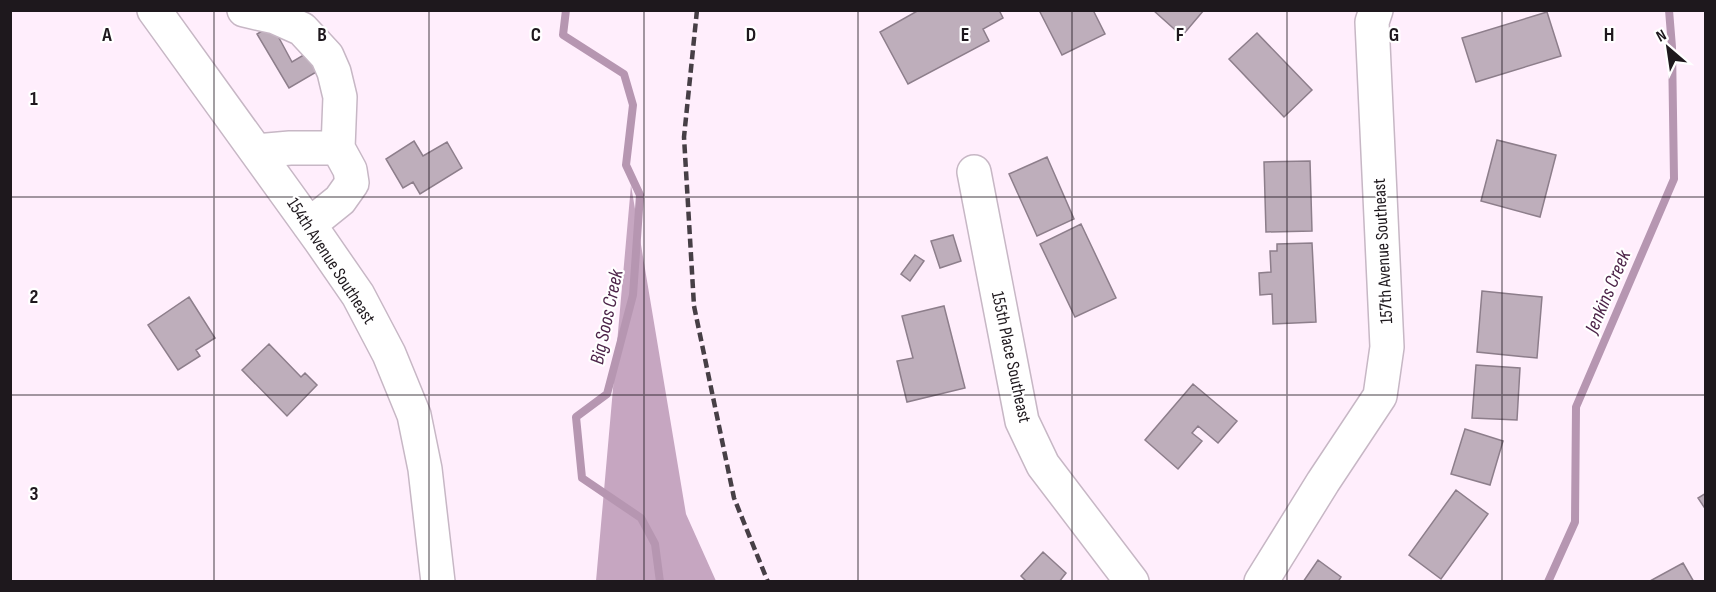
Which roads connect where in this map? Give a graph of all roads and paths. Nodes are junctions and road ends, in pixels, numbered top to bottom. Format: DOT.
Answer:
graph roads {
  1 [pos="244,10"];
  2 [pos="157,11"];
  3 [pos="1368,14"];
  4 [pos="338,147"];
  5 [pos="256,151"];
  6 [pos="974,172"];
  7 [pos="309,225"];
  8 [pos="438,582"];
  9 [pos="1132,582"];
  10 [pos="1261,582"];
  1 -- 4 [label="street"];
  2 -- 5 [label="street, 154th Avenue Southeast"];
  3 -- 10 [label="street, 157th Avenue Southeast"];
  4 -- 5 [label="street"];
  4 -- 7 [label="street"];
  5 -- 7 [label="street, 154th Avenue Southeast"];
  6 -- 9 [label="street, 155th Place Southeast"];
  7 -- 8 [label="street, 154th Avenue Southeast"];
}
